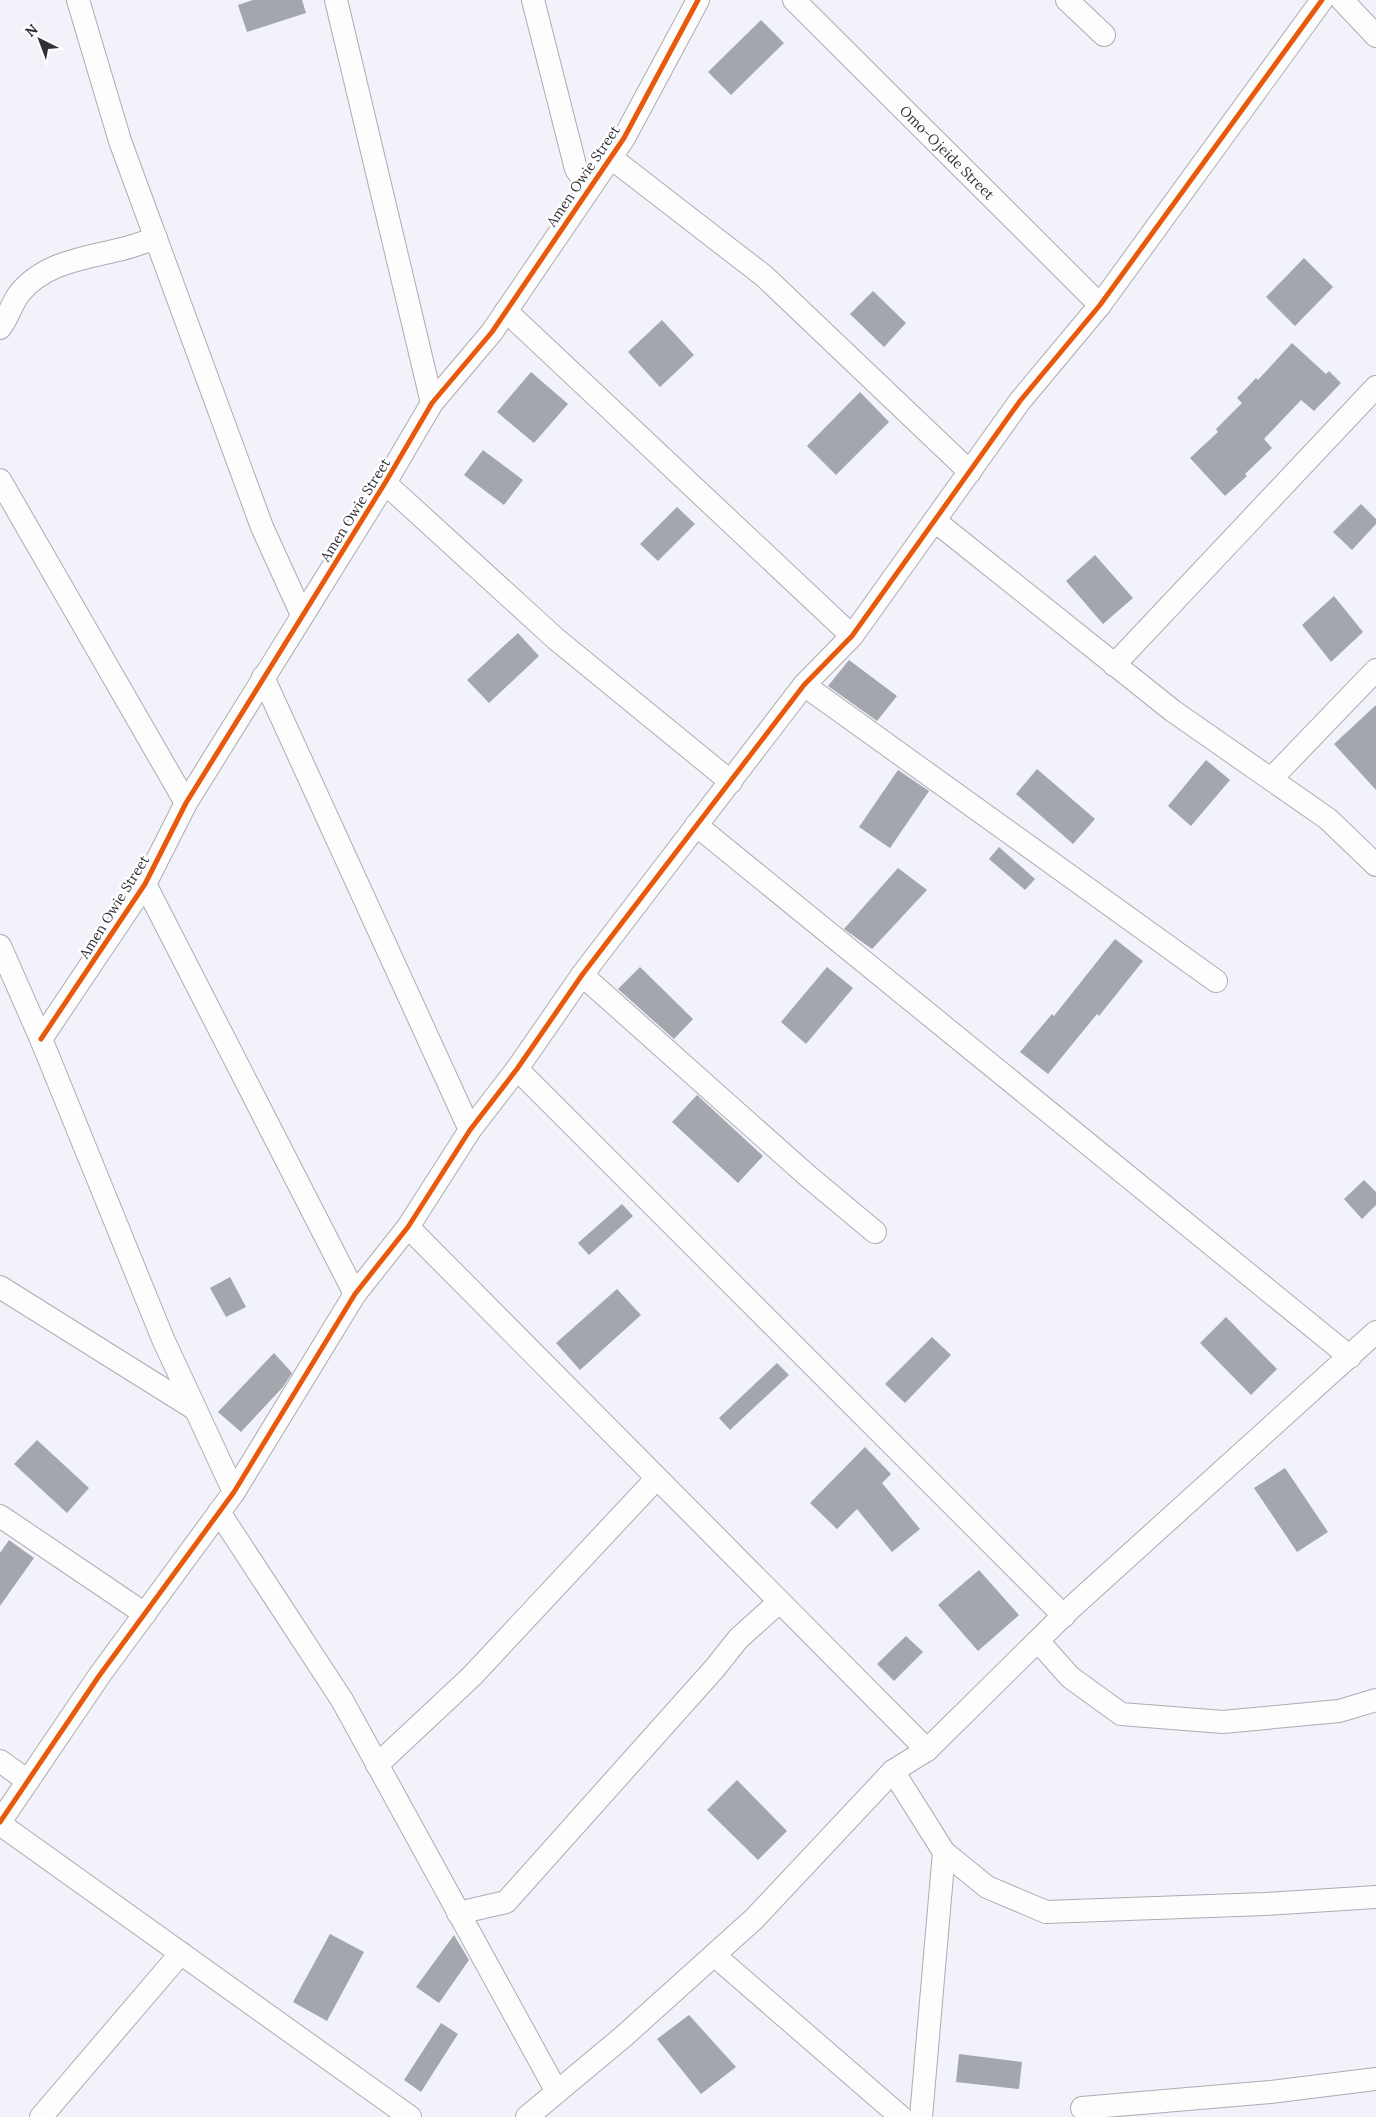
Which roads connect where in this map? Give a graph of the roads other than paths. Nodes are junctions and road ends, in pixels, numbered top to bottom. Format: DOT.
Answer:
graph roads {
  1 [pos="78,0"];
  2 [pos="336,0"];
  3 [pos="533,0"];
  4 [pos="698,0"];
  5 [pos="794,0"];
  6 [pos="1067,0"];
  7 [pos="1322,0"];
  8 [pos="1342,0"];
  9 [pos="1104,35"];
  10 [pos="1376,36"];
  11 [pos="610,157"];
  12 [pos="589,188"];
  13 [pos="156,238"];
  14 [pos="1100,305"];
  15 [pos="506,311"];
  16 [pos="0,328"];
  17 [pos="1376,387"];
  18 [pos="432,403"];
  19 [pos="970,472"];
  20 [pos="0,480"];
  21 [pos="386,483"];
  22 [pos="935,521"];
  23 [pos="302,615"];
  24 [pos="852,636"];
  25 [pos="1114,665"];
  26 [pos="1376,670"];
  27 [pos="263,677"];
  28 [pos="804,685"];
  29 [pos="1271,779"];
  30 [pos="731,782"];
  31 [pos="186,803"];
  32 [pos="696,825"];
  33 [pos="1376,865"];
  34 [pos="145,884"];
  35 [pos="0,946"];
  36 [pos="582,974"];
  37 [pos="1216,981"];
  38 [pos="41,1039"];
  39 [pos="517,1069"];
  40 [pos="470,1130"];
  41 [pos="408,1227"];
  42 [pos="876,1232"];
  43 [pos="0,1287"];
  44 [pos="355,1294"];
  45 [pos="1376,1332"];
  46 [pos="1350,1357"];
  47 [pos="195,1410"];
  48 [pos="656,1479"];
  49 [pos="234,1492"];
  50 [pos="219,1512"];
  51 [pos="0,1516"];
  52 [pos="779,1602"];
  53 [pos="145,1614"];
  54 [pos="1064,1616"];
  55 [pos="1038,1641"];
  56 [pos="1376,1700"];
  57 [pos="927,1750"];
  58 [pos="0,1761"];
  59 [pos="377,1765"];
  60 [pos="893,1771"];
  61 [pos="28,1781"];
  62 [pos="0,1823"];
  63 [pos="944,1852"];
  64 [pos="1376,1897"];
  65 [pos="458,1913"];
  66 [pos="181,1953"];
  67 [pos="714,1955"];
  68 [pos="1376,2079"];
  69 [pos="557,2092"];
  70 [pos="1082,2108"];
  71 [pos="41,2117"];
  72 [pos="410,2117"];
  73 [pos="528,2117"];
  74 [pos="901,2117"];
  75 [pos="921,2117"];
  1 -- 13 [label="street"];
  2 -- 18 [label="street"];
  3 -- 12 [label="street"];
  4 -- 11 [label="street, Amen Owie Street"];
  5 -- 14 [label="street, Omo-Ojeide Street"];
  6 -- 9 [label="street"];
  7 -- 14 [label="street"];
  8 -- 10 [label="street"];
  11 -- 12 [label="street, Amen Owie Street"];
  11 -- 19 [label="street"];
  12 -- 15 [label="street, Amen Owie Street"];
  13 -- 16 [label="street"];
  13 -- 23 [label="street"];
  14 -- 19 [label="street"];
  15 -- 18 [label="street, Amen Owie Street"];
  15 -- 24 [label="street"];
  17 -- 25 [label="street"];
  18 -- 21 [label="street, Amen Owie Street"];
  19 -- 22 [label="street"];
  20 -- 31 [label="street"];
  21 -- 23 [label="street, Amen Owie Street"];
  21 -- 30 [label="street"];
  22 -- 24 [label="street"];
  22 -- 25 [label="street"];
  23 -- 27 [label="street, Amen Owie Street"];
  24 -- 28 [label="street"];
  25 -- 29 [label="street"];
  26 -- 29 [label="street"];
  27 -- 31 [label="street, Amen Owie Street"];
  27 -- 40 [label="street"];
  28 -- 30 [label="street"];
  28 -- 37 [label="street"];
  29 -- 33 [label="street"];
  30 -- 32 [label="street"];
  31 -- 34 [label="street, Amen Owie Street"];
  32 -- 36 [label="street"];
  32 -- 46 [label="street"];
  34 -- 38 [label="street, Amen Owie Street"];
  34 -- 44 [label="street"];
  35 -- 38 [label="street"];
  36 -- 39 [label="street"];
  36 -- 42 [label="street"];
  38 -- 47 [label="street"];
  39 -- 40 [label="street"];
  39 -- 54 [label="street"];
  40 -- 41 [label="street"];
  41 -- 44 [label="street"];
  41 -- 48 [label="street"];
  43 -- 47 [label="street"];
  44 -- 49 [label="street"];
  45 -- 46 [label="street"];
  46 -- 54 [label="street"];
  47 -- 49 [label="street"];
  48 -- 52 [label="street"];
  48 -- 59 [label="street"];
  49 -- 50 [label="street"];
  50 -- 53 [label="street"];
  50 -- 59 [label="street"];
  51 -- 53 [label="street"];
  52 -- 57 [label="street"];
  52 -- 65 [label="street"];
  53 -- 61 [label="street"];
  54 -- 55 [label="street"];
  55 -- 56 [label="street"];
  55 -- 57 [label="street"];
  57 -- 60 [label="street"];
  58 -- 61 [label="street"];
  59 -- 65 [label="street"];
  60 -- 63 [label="street"];
  60 -- 67 [label="street"];
  61 -- 62 [label="street"];
  62 -- 66 [label="street"];
  63 -- 64 [label="street"];
  63 -- 75 [label="street"];
  65 -- 69 [label="street"];
  66 -- 71 [label="street"];
  66 -- 72 [label="street"];
  67 -- 69 [label="street"];
  67 -- 74 [label="street"];
  68 -- 70 [label="street"];
  69 -- 73 [label="street"];
}
